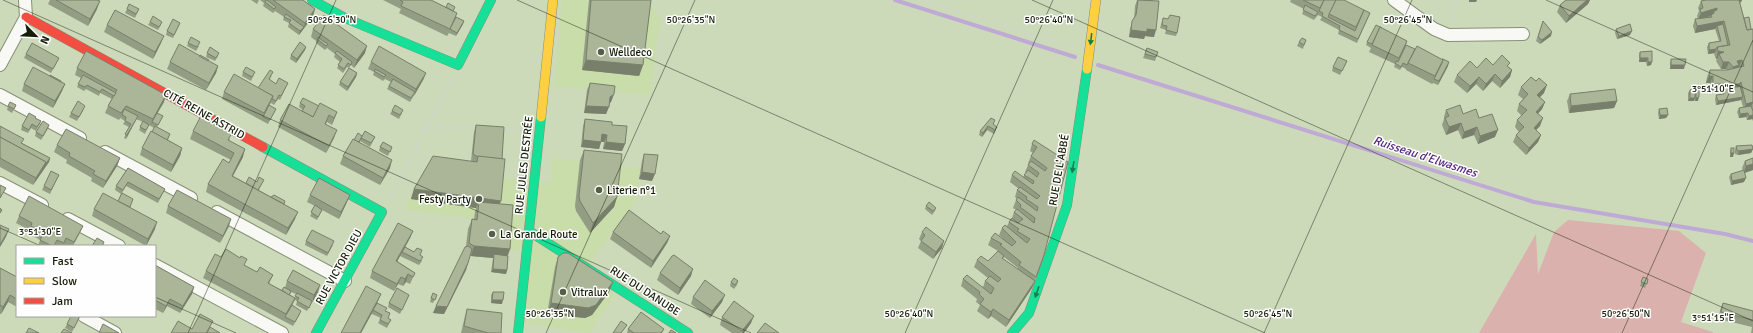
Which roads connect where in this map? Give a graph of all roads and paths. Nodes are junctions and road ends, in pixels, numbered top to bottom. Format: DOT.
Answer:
graph roads {
  1 [pos="26,0"];
  2 [pos="312,0"];
  3 [pos="491,0"];
  4 [pos="551,0"];
  5 [pos="922,0"];
  6 [pos="1096,0"];
  7 [pos="1394,0"];
  8 [pos="1458,0"];
  9 [pos="26,17"];
  10 [pos="1523,34"];
  11 [pos="1448,35"];
  12 [pos="1089,52"];
  13 [pos="0,65"];
  14 [pos="458,65"];
  15 [pos="0,95"];
  16 [pos="427,127"];
  17 [pos="479,128"];
  18 [pos="494,129"];
  19 [pos="539,130"];
  20 [pos="0,183"];
  21 [pos="382,212"];
  22 [pos="529,231"];
  23 [pos="117,245"];
  24 [pos="156,266"];
  25 [pos="345,281"];
  26 [pos="86,317"];
  27 [pos="115,333"];
  28 [pos="282,333"];
  29 [pos="316,333"];
  30 [pos="518,333"];
  31 [pos="688,333"];
  32 [pos="1012,333"];
  1 -- 9 [label="street"];
  2 -- 14 [label="street"];
  3 -- 14 [label="street"];
  4 -- 19 [label="street, RUE JULES DESTRÉE"];
  5 -- 12 [label="path"];
  6 -- 12 [label="street, RUE DE L'ABBÉ, one-way"];
  7 -- 11 [label="street"];
  8 -- 11 [label="path"];
  9 -- 13 [label="street"];
  9 -- 21 [label="street, CITÉ REINE ASTRID"];
  10 -- 11 [label="street"];
  12 -- 32 [label="street, RUE DE L'ABBÉ, one-way"];
  14 -- 16 [label="path"];
  15 -- 25 [label="street"];
  16 -- 17 [label="path"];
  16 -- 21 [label="path"];
  18 -- 19 [label="path"];
  19 -- 22 [label="street, RUE JULES DESTRÉE"];
  20 -- 23 [label="street"];
  21 -- 25 [label="street, RUE VICTOR DIEU"];
  22 -- 30 [label="street, RUE JULES DESTRÉE"];
  22 -- 31 [label="street, RUE DU DANUBE"];
  24 -- 28 [label="street"];
  25 -- 29 [label="street, RUE VICTOR DIEU"];
  26 -- 27 [label="street"];
}
